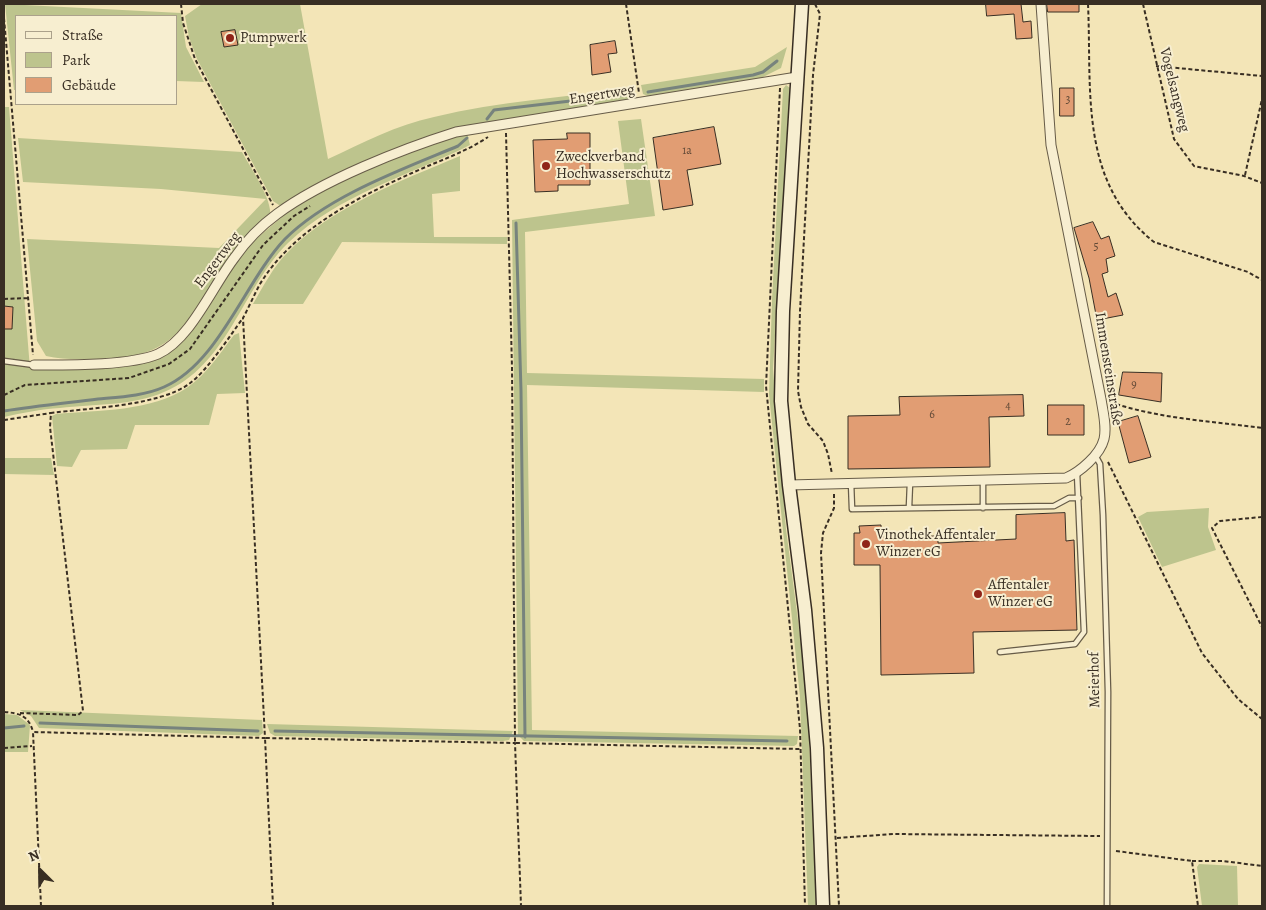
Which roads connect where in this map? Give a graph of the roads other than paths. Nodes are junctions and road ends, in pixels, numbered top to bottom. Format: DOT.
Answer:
graph roads {
  1 [pos="802,4"];
  2 [pos="1041,4"];
  3 [pos="797,77"];
  4 [pos="4,361"];
  5 [pos="34,365"];
  6 [pos="1095,455"];
  7 [pos="1077,473"];
  8 [pos="982,479"];
  9 [pos="910,481"];
  10 [pos="851,482"];
  11 [pos="789,485"];
  12 [pos="1080,498"];
  13 [pos="909,507"];
  14 [pos="983,508"];
  15 [pos="1000,652"];
  16 [pos="823,906"];
  17 [pos="1107,906"];
  1 -- 3 [label="main road"];
  2 -- 6 [label="street, Immensteinstraße"];
  3 -- 5 [label="street, Engertweg"];
  3 -- 11 [label="main road"];
  4 -- 5 [label="lane"];
  6 -- 7 [label="street, Immensteinstraße"];
  6 -- 17 [label="lane, Meierhof"];
  7 -- 8 [label="street"];
  7 -- 12 [label="lane"];
  8 -- 9 [label="street"];
  8 -- 14 [label="lane"];
  9 -- 10 [label="street"];
  9 -- 13 [label="lane"];
  10 -- 11 [label="street"];
  10 -- 13 [label="lane"];
  11 -- 16 [label="main road"];
  12 -- 14 [label="lane"];
  12 -- 15 [label="lane"];
  13 -- 14 [label="lane"];
}
